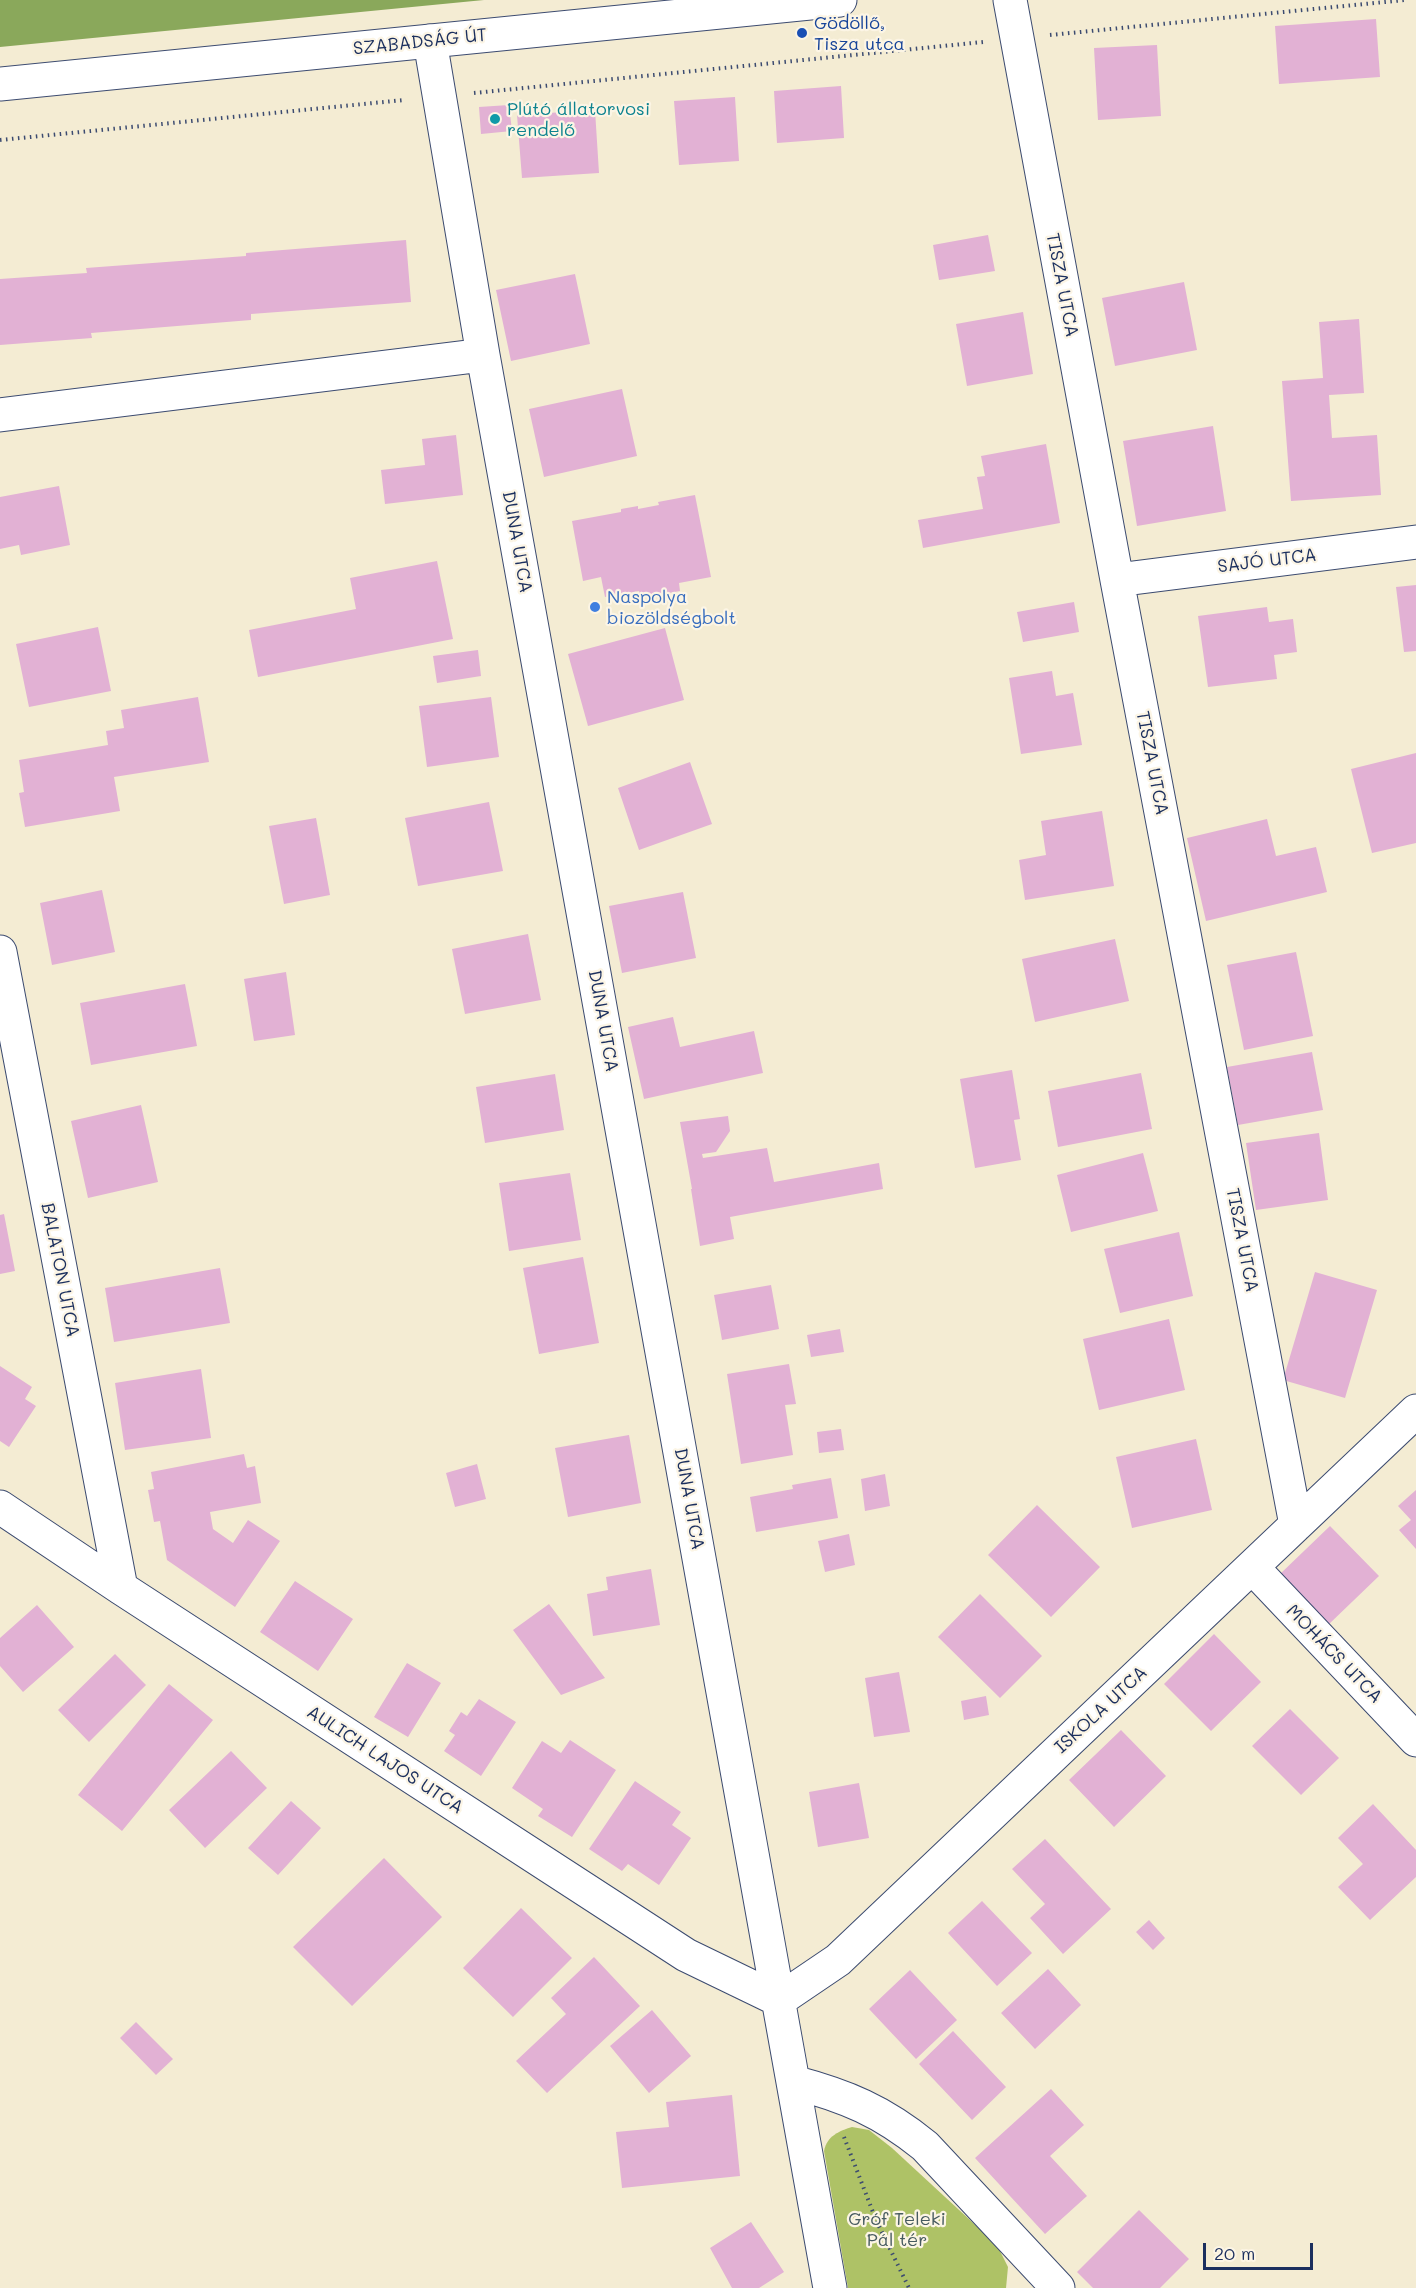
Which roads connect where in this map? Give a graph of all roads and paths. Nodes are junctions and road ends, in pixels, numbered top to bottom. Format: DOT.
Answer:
graph roads {
  1 [pos="840,0"];
  2 [pos="1010,0"];
  3 [pos="1405,0"];
  4 [pos="1016,39"];
  5 [pos="430,41"];
  6 [pos="0,84"];
  7 [pos="438,96"];
  8 [pos="0,140"];
  9 [pos="483,355"];
  10 [pos="0,415"];
  11 [pos="1416,542"];
  12 [pos="1117,580"];
  13 [pos="0,952"];
  14 [pos="1416,1411"];
  15 [pos="0,1507"];
  16 [pos="1296,1525"];
  17 [pos="1252,1568"];
  18 [pos="121,1588"];
  19 [pos="1416,1740"];
  20 [pos="779,2000"];
  21 [pos="793,2082"];
  22 [pos="834,2093"];
  23 [pos="1044,2283"];
  24 [pos="830,2288"];
  25 [pos="909,2288"];
  1 -- 5 [label="street, SZABADSÁG ÚT"];
  2 -- 4 [label="street, TISZA UTCA"];
  3 -- 4 [label="path"];
  4 -- 7 [label="path"];
  4 -- 12 [label="street, TISZA UTCA"];
  5 -- 6 [label="street, SZABADSÁG ÚT"];
  5 -- 7 [label="street, DUNA UTCA"];
  7 -- 8 [label="path"];
  7 -- 9 [label="street, DUNA UTCA"];
  9 -- 10 [label="street"];
  9 -- 20 [label="street, DUNA UTCA"];
  11 -- 12 [label="street, SAJÓ UTCA"];
  12 -- 16 [label="street, TISZA UTCA"];
  13 -- 18 [label="street, BALATON UTCA"];
  14 -- 16 [label="street, ISKOLA UTCA"];
  15 -- 18 [label="street, AULICH LAJOS UTCA"];
  16 -- 17 [label="street, ISKOLA UTCA"];
  17 -- 19 [label="street, MOHÁCS UTCA"];
  17 -- 20 [label="street, ISKOLA UTCA"];
  18 -- 20 [label="street, AULICH LAJOS UTCA"];
  20 -- 21 [label="street"];
  21 -- 22 [label="street"];
  21 -- 24 [label="street"];
  22 -- 23 [label="street"];
  22 -- 25 [label="path"];
}
